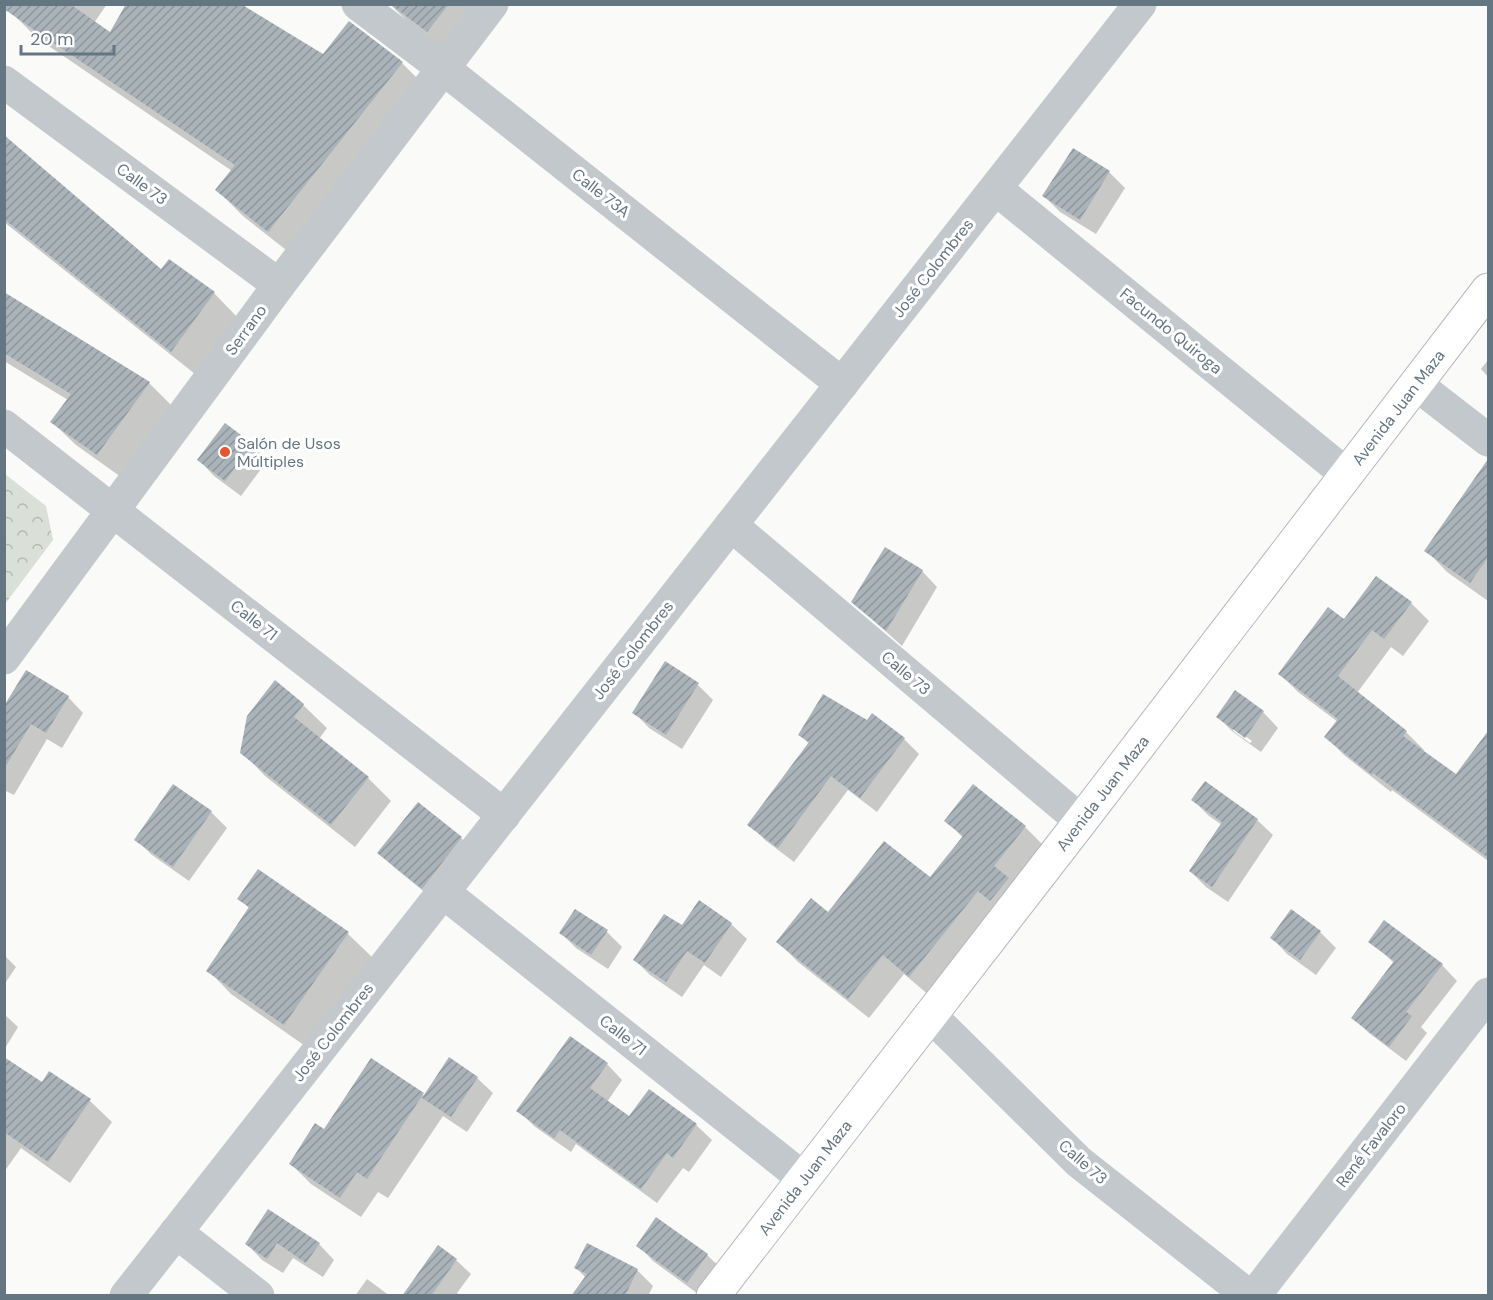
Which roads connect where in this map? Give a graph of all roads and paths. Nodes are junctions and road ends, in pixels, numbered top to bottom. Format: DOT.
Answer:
graph roads {
  1 [pos="358,4"];
  2 [pos="492,4"];
  3 [pos="1140,4"];
  4 [pos="444,69"];
  5 [pos="4,82"];
  6 [pos="996,189"];
  7 [pos="279,285"];
  8 [pos="1488,290"];
  9 [pos="842,384"];
  10 [pos="1417,385"];
  11 [pos="4,426"];
  12 [pos="1488,440"];
  13 [pos="1346,474"];
  14 [pos="114,511"];
  15 [pos="731,525"];
  16 [pos="4,658"];
  17 [pos="504,815"];
  18 [pos="1081,820"];
  19 [pos="443,892"];
  20 [pos="1488,994"];
  21 [pos="930,1015"];
  22 [pos="803,1178"];
  23 [pos="176,1232"];
  24 [pos="126,1296"];
  25 [pos="258,1296"];
  26 [pos="713,1296"];
  27 [pos="1249,1296"];
  28 [pos="1254,1296"];
  1 -- 4 [label="street, Calle 73A"];
  2 -- 4 [label="street, Serrano"];
  3 -- 6 [label="street, José Colombres"];
  4 -- 7 [label="street, Serrano"];
  4 -- 9 [label="street, Calle 73A"];
  5 -- 7 [label="street, Calle 73"];
  6 -- 9 [label="street, José Colombres"];
  6 -- 13 [label="street, Facundo Quiroga"];
  7 -- 14 [label="street, Serrano"];
  8 -- 10 [label="main road, Avenida Juan Maza"];
  9 -- 15 [label="street, José Colombres"];
  10 -- 12 [label="street"];
  10 -- 13 [label="main road, Avenida Juan Maza"];
  11 -- 14 [label="street, Calle 71"];
  13 -- 18 [label="main road, Avenida Juan Maza"];
  14 -- 16 [label="street, Serrano"];
  14 -- 17 [label="street, Calle 71"];
  15 -- 17 [label="street, José Colombres"];
  15 -- 18 [label="street, Calle 73"];
  17 -- 19 [label="street, José Colombres"];
  18 -- 21 [label="main road, Avenida Juan Maza"];
  19 -- 22 [label="street, Calle 71"];
  19 -- 23 [label="street, José Colombres"];
  20 -- 28 [label="street, René Favaloro"];
  21 -- 22 [label="main road, Avenida Juan Maza"];
  21 -- 27 [label="street, Calle 73"];
  22 -- 26 [label="main road, Avenida Juan Maza"];
  23 -- 24 [label="street, José Colombres"];
  23 -- 25 [label="street"];
}
